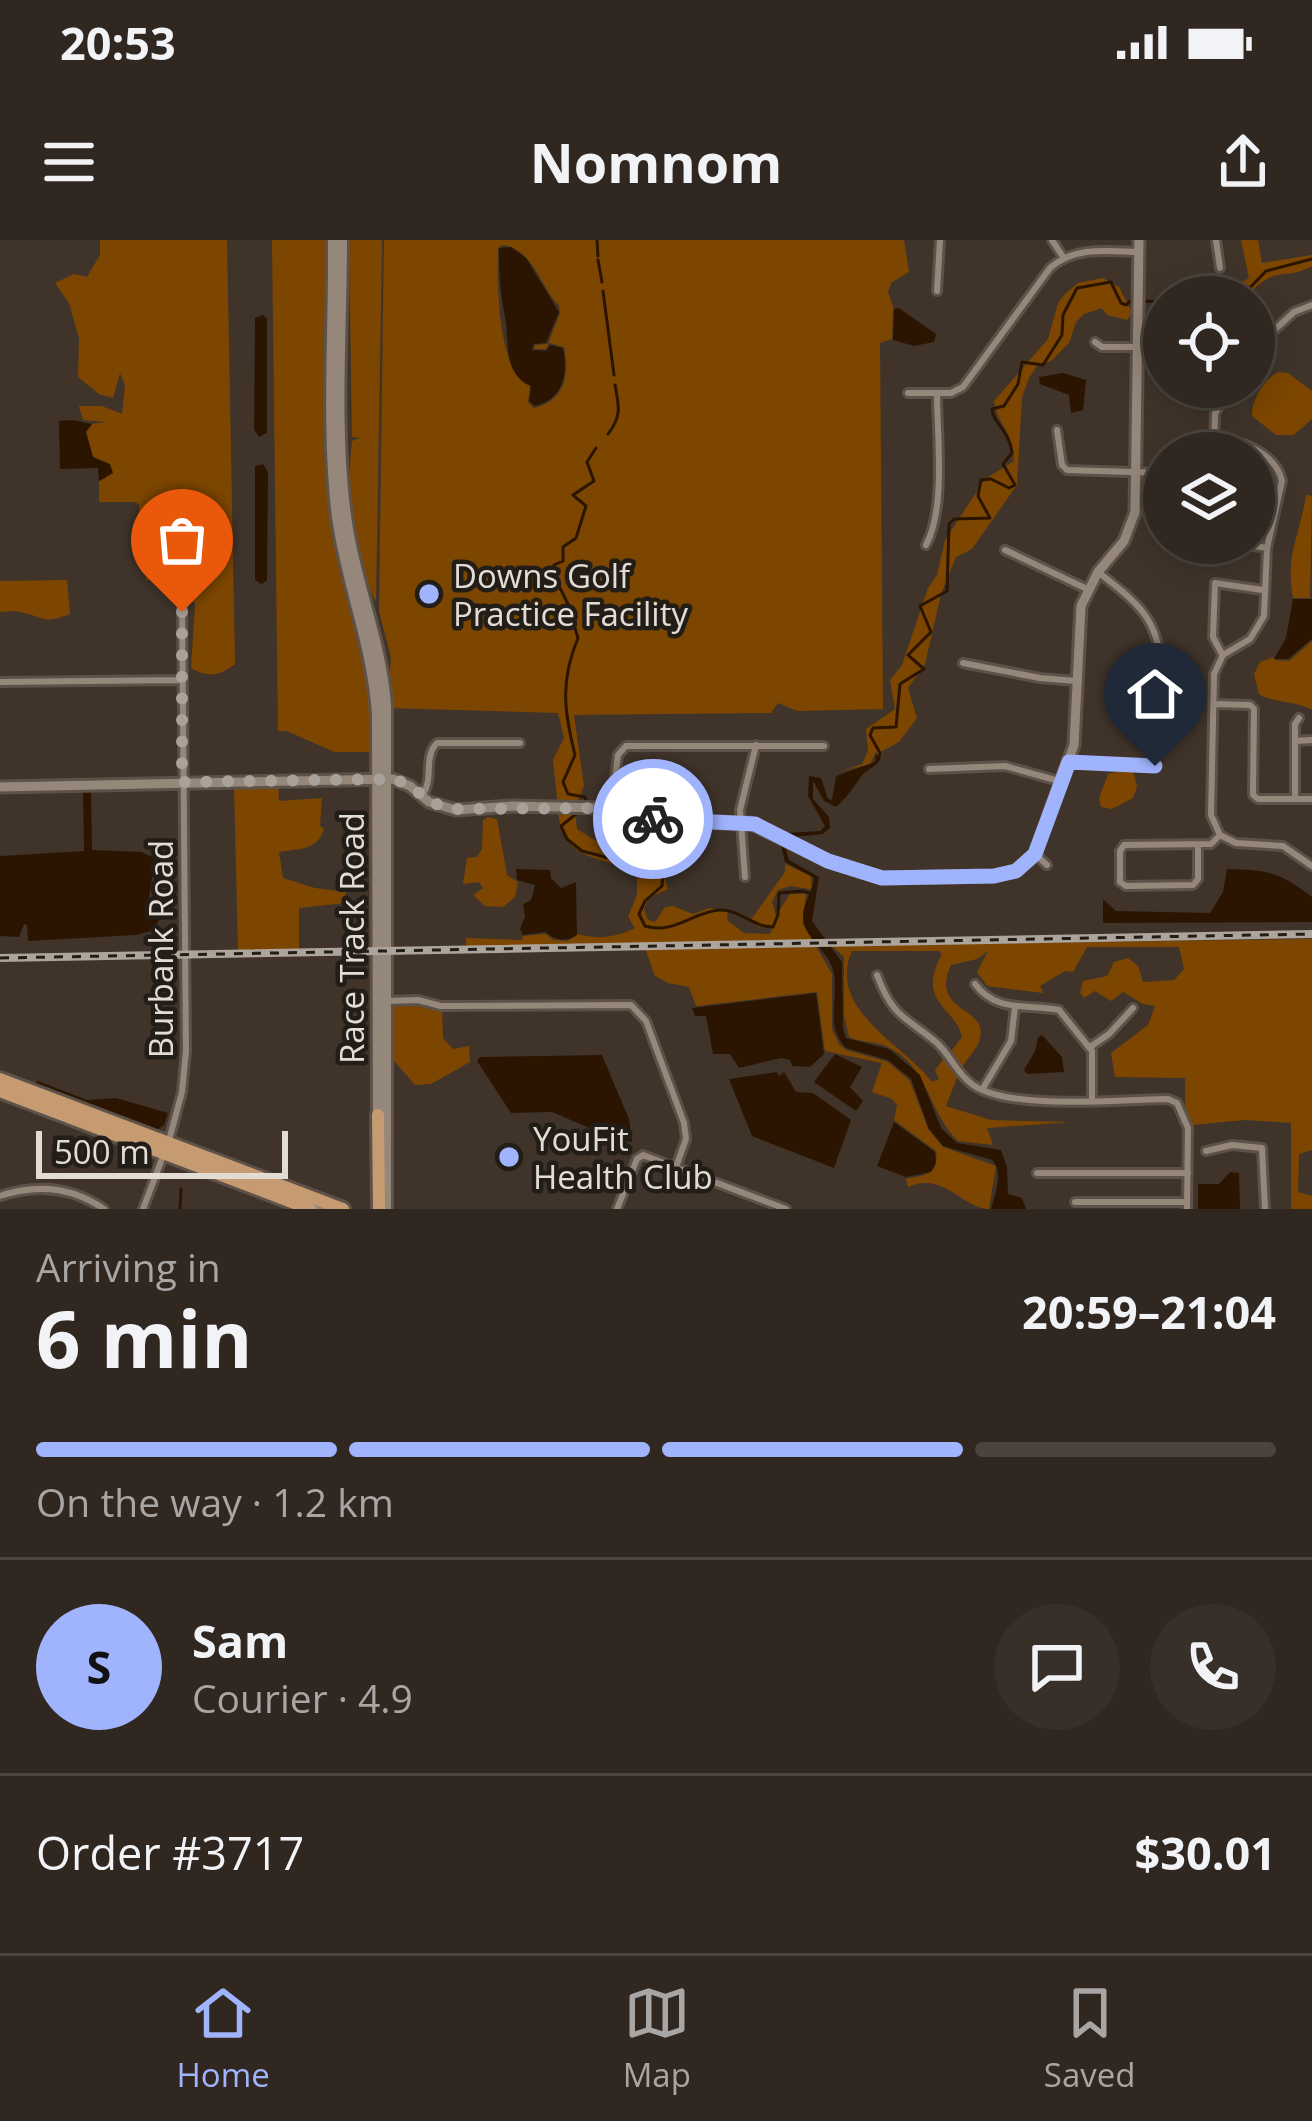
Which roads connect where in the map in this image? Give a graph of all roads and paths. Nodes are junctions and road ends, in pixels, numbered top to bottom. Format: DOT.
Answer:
graph roads {
  1 [pos="338,240"];
  2 [pos="940,240"];
  3 [pos="1052,240"];
  4 [pos="1216,240"];
  5 [pos="1139,246"];
  6 [pos="1063,257"];
  7 [pos="1220,268"];
  8 [pos="937,291"];
  9 [pos="1312,305"];
  10 [pos="1275,330"];
  11 [pos="1095,342"];
  12 [pos="1138,346"];
  13 [pos="334,374"];
  14 [pos="908,393"];
  15 [pos="937,393"];
  16 [pos="1057,430"];
  17 [pos="348,436"];
  18 [pos="1275,464"];
  19 [pos="1138,473"];
  20 [pos="1143,473"];
  21 [pos="1275,512"];
  22 [pos="926,545"];
  23 [pos="1005,550"];
  24 [pos="1265,564"];
  25 [pos="1098,572"];
  26 [pos="1087,590"];
  27 [pos="1262,590"];
  28 [pos="182,598"];
  29 [pos="1223,655"];
  30 [pos="1160,662"];
  31 [pos="963,664"];
  32 [pos="183,680"];
  33 [pos="1076,681"];
  34 [pos="0,682"];
  35 [pos="1213,704"];
  36 [pos="1299,718"];
  37 [pos="1312,740"];
  38 [pos="1295,741"];
  39 [pos="520,743"];
  40 [pos="756,745"];
  41 [pos="824,746"];
  42 [pos="1069,762"];
  43 [pos="1155,766"];
  44 [pos="929,769"];
  45 [pos="382,779"];
  46 [pos="182,782"];
  47 [pos="1063,782"];
  48 [pos="0,787"];
  49 [pos="421,797"];
  50 [pos="1295,799"];
  51 [pos="1312,799"];
  52 [pos="611,808"];
  53 [pos="740,822"];
  54 [pos="1220,835"];
  55 [pos="1198,845"];
  56 [pos="1035,854"];
  57 [pos="1048,865"];
  58 [pos="1312,866"];
  59 [pos="745,877"];
  60 [pos="877,975"];
  61 [pos="975,985"];
  62 [pos="382,1006"];
  63 [pos="1016,1007"];
  64 [pos="1132,1008"];
  65 [pos="1090,1047"];
  66 [pos="0,1079"];
  67 [pos="982,1090"];
  68 [pos="0,1091"];
  69 [pos="1092,1100"];
  70 [pos="382,1102"];
  71 [pos="376,1131"];
  72 [pos="166,1148"];
  73 [pos="1206,1151"];
  74 [pos="676,1167"];
  75 [pos="1037,1173"];
  76 [pos="1188,1173"];
  77 [pos="221,1175"];
  78 [pos="280,1185"];
  79 [pos="0,1196"];
  80 [pos="287,1200"];
  81 [pos="1075,1202"];
  82 [pos="1187,1205"];
  83 [pos="104,1209"];
  84 [pos="143,1209"];
  85 [pos="310,1209"];
  86 [pos="326,1209"];
  87 [pos="343,1209"];
  88 [pos="379,1209"];
  89 [pos="617,1209"];
  90 [pos="786,1209"];
  91 [pos="1265,1209"];
  1 -- 13 [label="main road, Race Track Road"];
  1 -- 17 [label="main road, Race Track Road"];
  2 -- 8 [label="street"];
  3 -- 6 [label="street"];
  4 -- 7 [label="street"];
  5 -- 6 [label="street"];
  5 -- 12 [label="street"];
  6 -- 15 [label="street"];
  9 -- 10 [label="street"];
  11 -- 12 [label="street"];
  12 -- 19 [label="street"];
  13 -- 17 [label="main road"];
  13 -- 45 [label="main road, Race Track Road"];
  14 -- 15 [label="street"];
  15 -- 22 [label="street"];
  16 -- 19 [label="street"];
  17 -- 45 [label="main road, Race Track Road"];
  18 -- 21 [label="street"];
  19 -- 20 [label="street"];
  19 -- 25 [label="street"];
  23 -- 26 [label="street"];
  24 -- 27 [label="street"];
  25 -- 26 [label="street"];
  25 -- 30 [label="street"];
  26 -- 33 [label="street"];
  27 -- 29 [label="street"];
  27 -- 29 [label="street"];
  28 -- 32 [label="street, Burbank Road"];
  29 -- 35 [label="street"];
  31 -- 33 [label="street"];
  32 -- 34 [label="street"];
  32 -- 46 [label="street, Burbank Road"];
  33 -- 42 [label="street"];
  35 -- 50 [label="street"];
  35 -- 54 [label="street"];
  36 -- 38 [label="street"];
  37 -- 38 [label="street"];
  38 -- 50 [label="street"];
  39 -- 49 [label="street"];
  40 -- 41 [label="street"];
  40 -- 52 [label="street"];
  40 -- 53 [label="street"];
  42 -- 43 [label="street"];
  42 -- 47 [label="street"];
  44 -- 47 [label="street"];
  45 -- 46 [label="street"];
  45 -- 49 [label="street"];
  45 -- 62 [label="main road, Race Track Road"];
  46 -- 48 [label="street"];
  46 -- 72 [label="street, Burbank Road"];
  47 -- 56 [label="street"];
  49 -- 52 [label="street"];
  50 -- 51 [label="street"];
  52 -- 53 [label="street"];
  53 -- 56 [label="street"];
  53 -- 59 [label="street"];
  54 -- 55 [label="street"];
  54 -- 58 [label="street"];
  55 -- 55 [label="street"];
  56 -- 57 [label="street"];
  60 -- 67 [label="street"];
  61 -- 63 [label="street"];
  62 -- 70 [label="main road, Race Track Road"];
  62 -- 74 [label="street"];
  63 -- 65 [label="street"];
  63 -- 67 [label="street"];
  64 -- 65 [label="street"];
  65 -- 69 [label="street"];
  66 -- 72 [label="main road"];
  67 -- 69 [label="street"];
  68 -- 72 [label="main road"];
  69 -- 76 [label="street"];
  70 -- 71 [label="main road"];
  70 -- 88 [label="main road"];
  70 -- 88 [label="main road"];
  71 -- 88 [label="main road"];
  72 -- 77 [label="main road"];
  72 -- 78 [label="main road"];
  72 -- 84 [label="street, Burbank Road"];
  73 -- 91 [label="street"];
  74 -- 89 [label="street"];
  74 -- 90 [label="street"];
  75 -- 76 [label="street"];
  76 -- 82 [label="street"];
  77 -- 78 [label="main road"];
  77 -- 80 [label="main road"];
  78 -- 87 [label="main road"];
  79 -- 83 [label="street"];
  80 -- 85 [label="main road"];
  80 -- 86 [label="main road"];
  81 -- 82 [label="street"];
}
